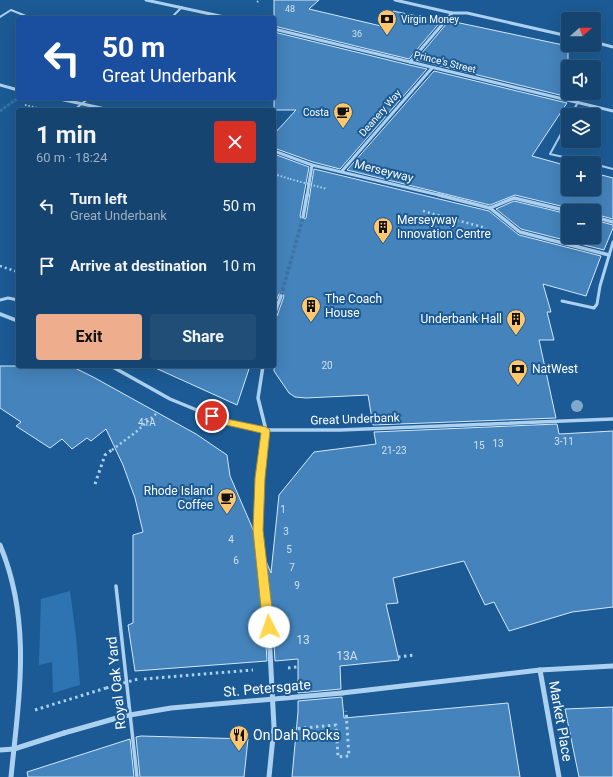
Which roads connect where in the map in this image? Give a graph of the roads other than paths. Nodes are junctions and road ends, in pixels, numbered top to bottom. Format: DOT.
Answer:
graph roads {
  1 [pos="146,0"];
  2 [pos="395,0"];
  3 [pos="152,1"];
  4 [pos="182,8"];
  5 [pos="452,12"];
  6 [pos="26,16"];
  7 [pos="173,16"];
  8 [pos="220,16"];
  9 [pos="0,17"];
  10 [pos="276,29"];
  11 [pos="561,34"];
  12 [pos="601,44"];
  13 [pos="613,47"];
  14 [pos="410,62"];
  15 [pos="432,68"];
  16 [pos="0,85"];
  17 [pos="16,89"];
  18 [pos="64,100"];
  19 [pos="86,100"];
  20 [pos="578,102"];
  21 [pos="76,108"];
  22 [pos="101,108"];
  23 [pos="575,108"];
  24 [pos="613,111"];
  25 [pos="561,134"];
  26 [pos="276,152"];
  27 [pos="561,156"];
  28 [pos="312,165"];
  29 [pos="601,166"];
  30 [pos="613,169"];
  31 [pos="342,171"];
  32 [pos="490,208"];
  33 [pos="561,209"];
  34 [pos="303,217"];
  35 [pos="601,219"];
  36 [pos="613,222"];
  37 [pos="613,242"];
  38 [pos="609,254"];
  39 [pos="280,296"];
  40 [pos="0,300"];
  41 [pos="16,300"];
  42 [pos="562,301"];
  43 [pos="276,309"];
  44 [pos="0,314"];
  45 [pos="16,319"];
  46 [pos="116,368"];
  47 [pos="263,368"];
  48 [pos="613,419"];
  49 [pos="266,430"];
  50 [pos="0,545"];
  51 [pos="116,586"];
  52 [pos="613,666"];
  53 [pos="540,670"];
  54 [pos="14,749"];
  55 [pos="0,750"];
  56 [pos="11,777"];
  57 [pos="137,777"];
  58 [pos="269,777"];
  59 [pos="559,777"];
  1 -- 3 [label="street"];
  2 -- 5 [label="street"];
  3 -- 4 [label="street"];
  4 -- 7 [label="lane"];
  4 -- 8 [label="street"];
  5 -- 11 [label="street"];
  5 -- 14 [label="street"];
  6 -- 9 [label="lane"];
  10 -- 14 [label="street, Prince's Street"];
  12 -- 13 [label="street"];
  14 -- 15 [label="street, Prince's Street"];
  15 -- 20 [label="street, Prince's Street"];
  15 -- 31 [label="street, Deanery Way"];
  16 -- 17 [label="street"];
  18 -- 22 [label="street"];
  19 -- 21 [label="lane, bridge"];
  20 -- 23 [label="lane"];
  20 -- 24 [label="street, Prince's Street"];
  25 -- 27 [label="lane"];
  26 -- 28 [label="street, Merseyway"];
  28 -- 31 [label="street, Merseyway"];
  28 -- 34 [label="street"];
  29 -- 30 [label="lane"];
  31 -- 32 [label="street, Merseyway"];
  32 -- 33 [label="street"];
  32 -- 38 [label="street, Merseyway"];
  35 -- 36 [label="street"];
  37 -- 38 [label="lane"];
  38 -- 42 [label="lane"];
  39 -- 43 [label="street"];
  40 -- 41 [label="lane"];
  44 -- 45 [label="street"];
  46 -- 49 [label="street, Great Underbank"];
  47 -- 49 [label="street"];
  48 -- 49 [label="street, Great Underbank"];
  49 -- 58 [label="street"];
  50 -- 54 [label="street"];
  51 -- 57 [label="lane, Royal Oak Yard"];
  52 -- 53 [label="street, Market Place"];
  53 -- 54 [label="street, St. Petersgate, bridge"];
  53 -- 59 [label="street, Market Place"];
  54 -- 55 [label="street, St. Petersgate"];
  54 -- 56 [label="street"];
}
